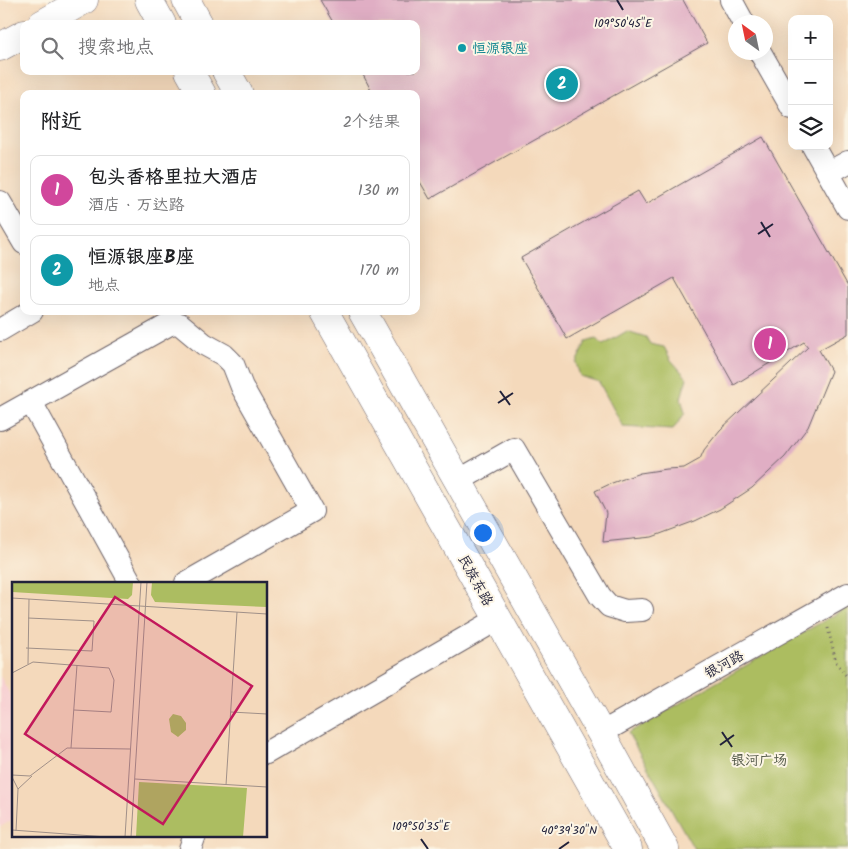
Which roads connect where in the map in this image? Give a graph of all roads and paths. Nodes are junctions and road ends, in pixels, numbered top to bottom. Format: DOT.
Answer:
graph roads {
  1 [pos="84,0"];
  2 [pos="149,0"];
  3 [pos="186,0"];
  4 [pos="731,0"];
  5 [pos="739,15"];
  6 [pos="49,20"];
  7 [pos="160,20"];
  8 [pos="197,20"];
  9 [pos="20,36"];
  10 [pos="0,47"];
  11 [pos="765,60"];
  12 [pos="191,75"];
  13 [pos="228,75"];
  14 [pos="200,90"];
  15 [pos="237,90"];
  16 [pos="790,105"];
  17 [pos="815,150"];
  18 [pos="848,162"];
  19 [pos="828,173"];
  20 [pos="0,202"];
  21 [pos="848,208"];
  22 [pos="20,237"];
  23 [pos="25,315"];
  24 [pos="326,315"];
  25 [pos="364,315"];
  26 [pos="0,330"];
  27 [pos="31,402"];
  28 [pos="0,419"];
  29 [pos="458,481"];
  30 [pos="130,582"];
  31 [pos="188,582"];
  32 [pos="848,594"];
  33 [pos="824,608"];
  34 [pos="642,610"];
  35 [pos="498,619"];
  36 [pos="848,678"];
  37 [pos="601,733"];
  38 [pos="268,752"];
  39 [pos="194,836"];
  40 [pos="190,849"];
  41 [pos="628,849"];
  42 [pos="664,849"];
  1 -- 6 [label="main road"];
  2 -- 7 [label="main road"];
  3 -- 8 [label="main road"];
  4 -- 5 [label="street"];
  9 -- 10 [label="main road"];
  11 -- 16 [label="street"];
  12 -- 14 [label="main road"];
  13 -- 15 [label="main road"];
  17 -- 19 [label="street"];
  18 -- 19 [label="street"];
  19 -- 21 [label="street"];
  20 -- 22 [label="street"];
  23 -- 26 [label="street"];
  24 -- 35 [label="main road, 民族东路"];
  25 -- 29 [label="main road"];
  27 -- 28 [label="street"];
  27 -- 30 [label="street"];
  27 -- 31 [label="street"];
  29 -- 34 [label="street"];
  29 -- 37 [label="main road"];
  32 -- 33 [label="street, 银河路"];
  33 -- 36 [label="path"];
  33 -- 37 [label="street, 银河路"];
  35 -- 38 [label="street"];
  35 -- 41 [label="main road, 民族东路"];
  37 -- 42 [label="main road"];
  39 -- 40 [label="street"];
}
